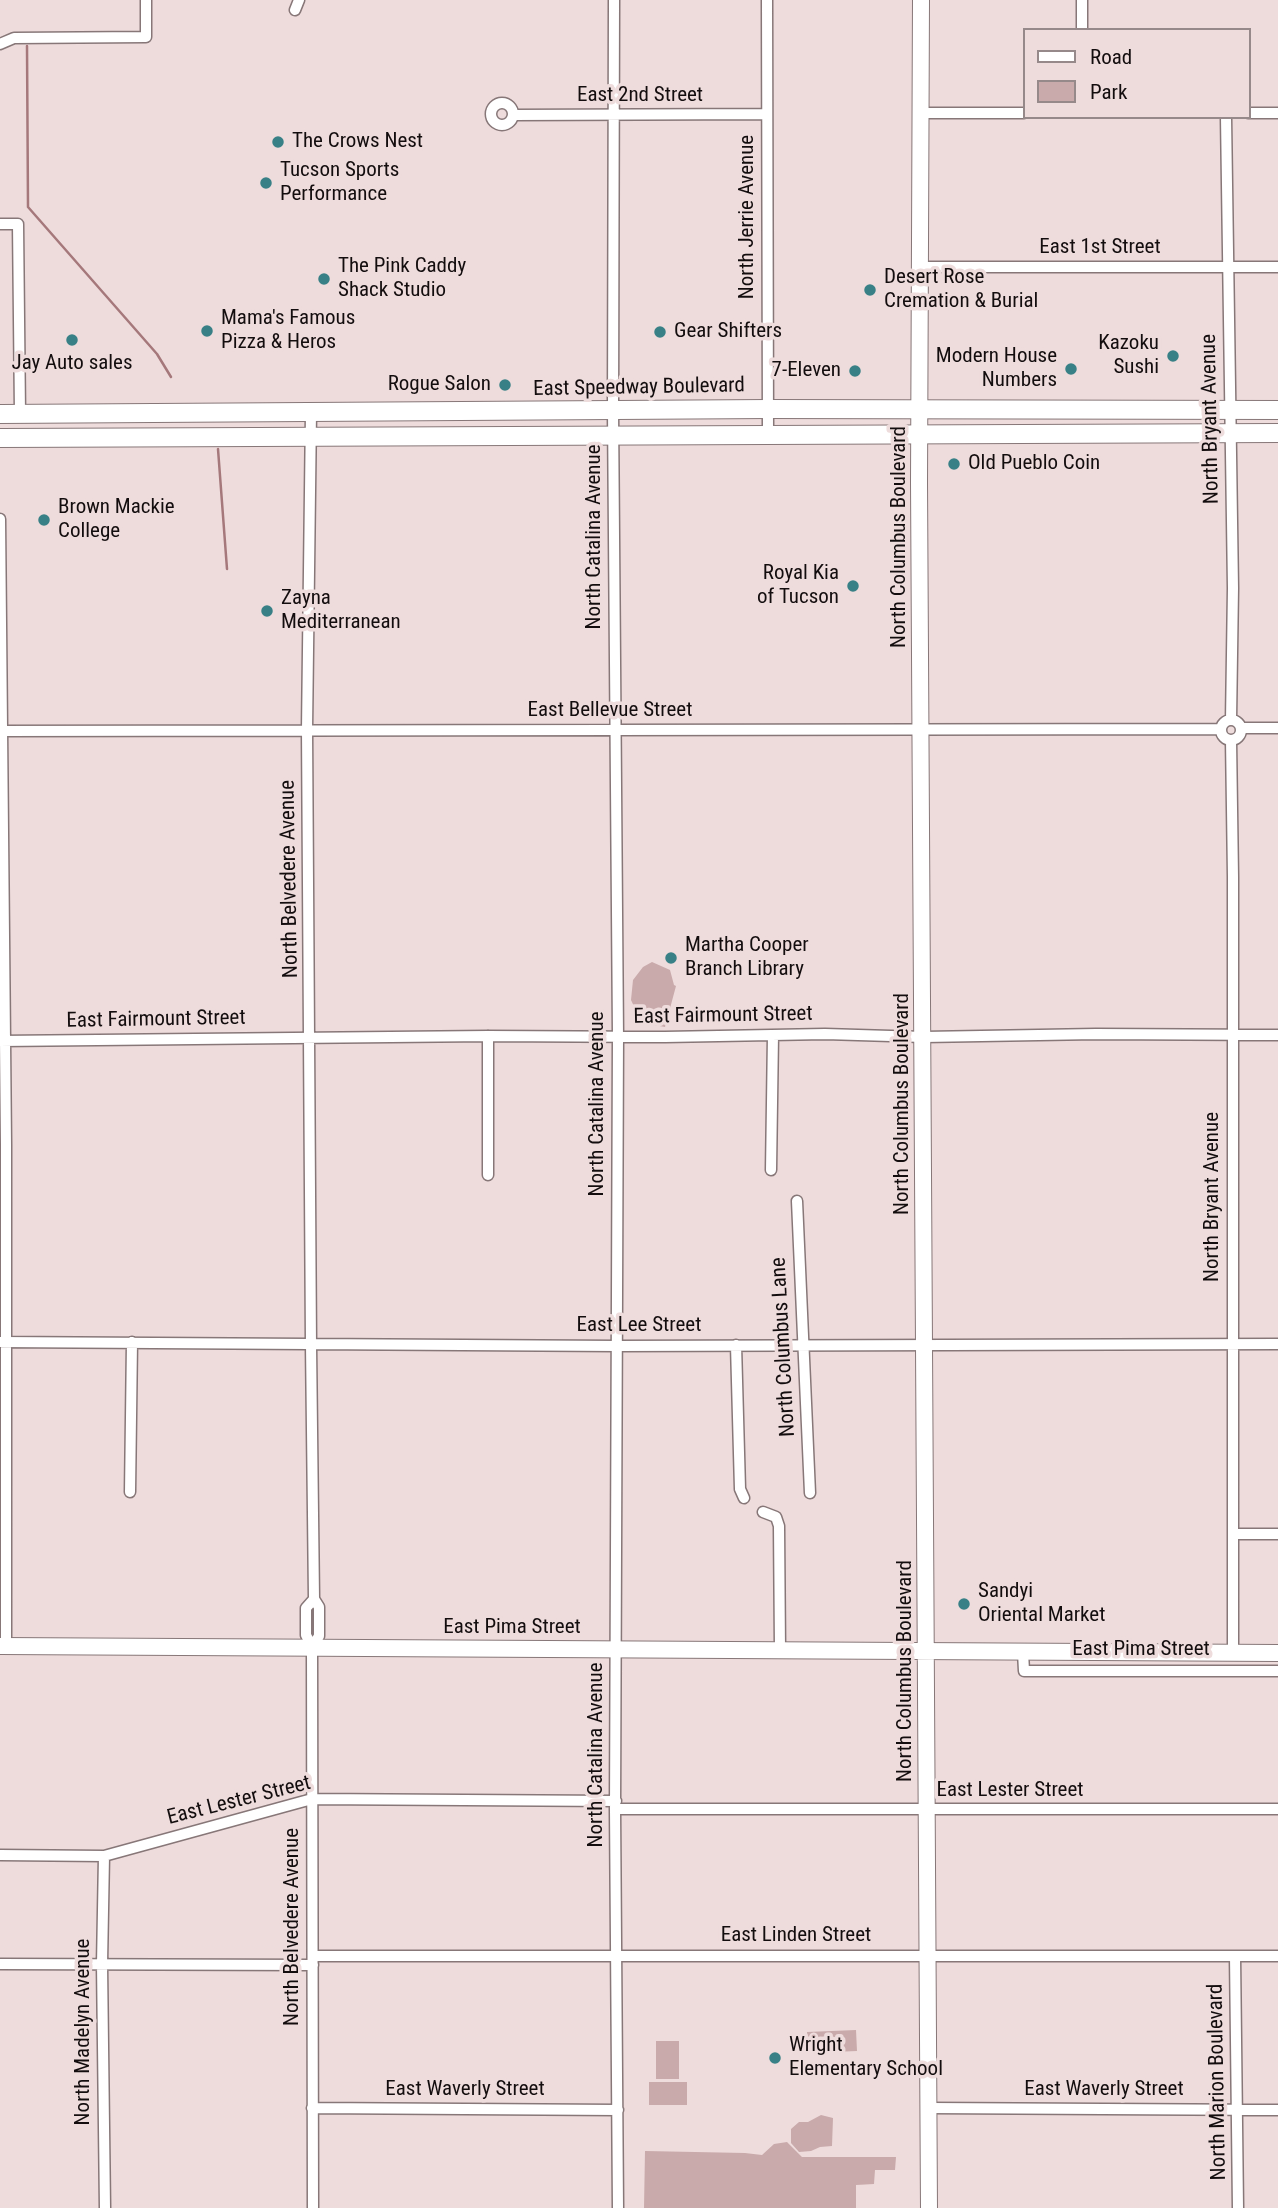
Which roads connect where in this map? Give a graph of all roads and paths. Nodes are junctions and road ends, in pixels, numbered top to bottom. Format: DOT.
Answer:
graph roads {
  1 [pos="146,0"];
  2 [pos="614,0"];
  3 [pos="767,0"];
  4 [pos="921,0"];
  5 [pos="1082,0"];
  6 [pos="1082,28"];
  7 [pos="0,44"];
  8 [pos="922,113"];
  9 [pos="1023,113"];
  10 [pos="1250,113"];
  11 [pos="1278,113"];
  12 [pos="767,114"];
  13 [pos="513,115"];
  14 [pos="614,116"];
  15 [pos="1226,119"];
  16 [pos="0,224"];
  17 [pos="922,267"];
  18 [pos="1278,267"];
  19 [pos="1228,268"];
  20 [pos="769,409"];
  21 [pos="920,410"];
  22 [pos="1231,410"];
  23 [pos="1278,410"];
  24 [pos="613,411"];
  25 [pos="311,412"];
  26 [pos="0,414"];
  27 [pos="20,414"];
  28 [pos="920,433"];
  29 [pos="1232,433"];
  30 [pos="1278,433"];
  31 [pos="768,434"];
  32 [pos="613,435"];
  33 [pos="311,437"];
  34 [pos="0,438"];
  35 [pos="0,519"];
  36 [pos="1231,720"];
  37 [pos="1241,728"];
  38 [pos="1278,728"];
  39 [pos="307,729"];
  40 [pos="922,729"];
  41 [pos="1221,729"];
  42 [pos="1,731"];
  43 [pos="615,731"];
  44 [pos="1231,740"];
  45 [pos="1232,1034"];
  46 [pos="773,1035"];
  47 [pos="1278,1035"];
  48 [pos="488,1036"];
  49 [pos="618,1036"];
  50 [pos="311,1037"];
  51 [pos="924,1037"];
  52 [pos="2,1041"];
  53 [pos="3,1145"];
  54 [pos="771,1170"];
  55 [pos="488,1175"];
  56 [pos="3,1198"];
  57 [pos="797,1200"];
  58 [pos="3,1342"];
  59 [pos="132,1342"];
  60 [pos="1233,1344"];
  61 [pos="1278,1344"];
  62 [pos="311,1345"];
  63 [pos="736,1345"];
  64 [pos="802,1345"];
  65 [pos="925,1345"];
  66 [pos="617,1346"];
  67 [pos="130,1492"];
  68 [pos="810,1493"];
  69 [pos="744,1498"];
  70 [pos="763,1513"];
  71 [pos="1234,1534"];
  72 [pos="1278,1534"];
  73 [pos="3,1646"];
  74 [pos="312,1647"];
  75 [pos="617,1649"];
  76 [pos="780,1650"];
  77 [pos="926,1651"];
  78 [pos="1023,1652"];
  79 [pos="1233,1653"];
  80 [pos="1278,1653"];
  81 [pos="1278,1671"];
  82 [pos="312,1799"];
  83 [pos="615,1805"];
  84 [pos="1278,1809"];
  85 [pos="927,1811"];
  86 [pos="0,1855"];
  87 [pos="104,1856"];
  88 [pos="617,1955"];
  89 [pos="928,1955"];
  90 [pos="1235,1956"];
  91 [pos="1278,1956"];
  92 [pos="313,1961"];
  93 [pos="0,1964"];
  94 [pos="102,1964"];
  95 [pos="312,2108"];
  96 [pos="929,2108"];
  97 [pos="618,2110"];
  98 [pos="1237,2110"];
  99 [pos="1278,2110"];
  100 [pos="105,2208"];
  101 [pos="313,2208"];
  102 [pos="618,2208"];
  103 [pos="929,2208"];
  104 [pos="1238,2208"];
  1 -- 7 [label="street"];
  2 -- 14 [label="street, North Catalina Avenue"];
  3 -- 12 [label="street, North Jerrie Avenue"];
  4 -- 8 [label="street, North Columbus Boulevard"];
  5 -- 6 [label="street"];
  8 -- 9 [label="street"];
  8 -- 17 [label="street, North Columbus Boulevard"];
  10 -- 11 [label="street"];
  12 -- 14 [label="street, East 2nd Street"];
  12 -- 20 [label="street, North Jerrie Avenue"];
  13 -- 14 [label="street, East 2nd Street"];
  14 -- 24 [label="street, North Catalina Avenue"];
  15 -- 19 [label="street, North Bryant Avenue"];
  16 -- 27 [label="street"];
  17 -- 19 [label="street, East 1st Street"];
  17 -- 21 [label="street, North Columbus Boulevard"];
  18 -- 19 [label="street, East 1st Street"];
  19 -- 22 [label="street, North Bryant Avenue"];
  20 -- 21 [label="main road, East Speedway Boulevard"];
  20 -- 24 [label="main road, East Speedway Boulevard"];
  20 -- 31 [label="street, North Jerrie Avenue"];
  21 -- 22 [label="main road, East Speedway Boulevard"];
  21 -- 28 [label="street, North Columbus Boulevard"];
  22 -- 23 [label="main road, East Speedway Boulevard"];
  22 -- 29 [label="street, North Bryant Avenue"];
  24 -- 25 [label="main road, East Speedway Boulevard"];
  24 -- 32 [label="street, North Catalina Avenue"];
  25 -- 27 [label="main road, East Speedway Boulevard"];
  25 -- 33 [label="street, North Belvedere Avenue"];
  26 -- 27 [label="main road, East Speedway Boulevard"];
  28 -- 29 [label="main road"];
  28 -- 31 [label="main road"];
  28 -- 40 [label="street, North Columbus Boulevard"];
  29 -- 30 [label="main road"];
  29 -- 36 [label="street, North Bryant Avenue"];
  31 -- 32 [label="main road"];
  32 -- 33 [label="main road"];
  32 -- 43 [label="street, North Catalina Avenue"];
  33 -- 34 [label="main road"];
  33 -- 39 [label="street, North Belvedere Avenue"];
  35 -- 42 [label="street"];
  36 -- 37 [label="street"];
  36 -- 41 [label="street"];
  37 -- 38 [label="street"];
  37 -- 44 [label="street"];
  39 -- 42 [label="street, East Bellevue Street"];
  39 -- 43 [label="street, East Bellevue Street"];
  39 -- 50 [label="street, North Belvedere Avenue"];
  40 -- 41 [label="street, East Bellevue Street"];
  40 -- 43 [label="street, East Bellevue Street"];
  40 -- 51 [label="street, North Columbus Boulevard"];
  41 -- 44 [label="street"];
  42 -- 52 [label="street"];
  43 -- 49 [label="street, North Catalina Avenue"];
  44 -- 45 [label="street, North Bryant Avenue"];
  45 -- 47 [label="street, East Fairmount Street"];
  45 -- 51 [label="street, East Fairmount Street"];
  45 -- 60 [label="street, North Bryant Avenue"];
  46 -- 49 [label="street, East Fairmount Street"];
  46 -- 51 [label="street, East Fairmount Street"];
  46 -- 54 [label="street"];
  48 -- 49 [label="street, East Fairmount Street"];
  48 -- 50 [label="street, East Fairmount Street"];
  48 -- 55 [label="street"];
  49 -- 66 [label="street, North Catalina Avenue"];
  50 -- 52 [label="street, East Fairmount Street"];
  50 -- 62 [label="street, North Belvedere Avenue"];
  51 -- 65 [label="street, North Columbus Boulevard"];
  52 -- 53 [label="street"];
  53 -- 56 [label="street"];
  56 -- 58 [label="street"];
  57 -- 64 [label="street, North Columbus Lane"];
  58 -- 59 [label="street, East Lee Street"];
  58 -- 73 [label="street"];
  59 -- 62 [label="street, East Lee Street"];
  59 -- 67 [label="street"];
  60 -- 61 [label="street, East Lee Street"];
  60 -- 65 [label="street, East Lee Street"];
  60 -- 71 [label="street, North Bryant Avenue"];
  62 -- 66 [label="street, East Lee Street"];
  62 -- 74 [label="street, North Belvedere Avenue"];
  63 -- 64 [label="street, East Lee Street"];
  63 -- 66 [label="street, East Lee Street"];
  63 -- 69 [label="street"];
  64 -- 65 [label="street, East Lee Street"];
  64 -- 68 [label="street, North Columbus Lane"];
  65 -- 77 [label="street, North Columbus Boulevard"];
  66 -- 75 [label="street, North Catalina Avenue"];
  70 -- 76 [label="street"];
  71 -- 72 [label="street"];
  71 -- 79 [label="street, North Bryant Avenue"];
  73 -- 74 [label="street, East Pima Street"];
  74 -- 75 [label="street, East Pima Street"];
  74 -- 82 [label="street, North Belvedere Avenue"];
  75 -- 76 [label="street, East Pima Street"];
  75 -- 83 [label="street, North Catalina Avenue"];
  76 -- 77 [label="street, East Pima Street"];
  77 -- 78 [label="street, East Pima Street"];
  77 -- 85 [label="street, North Columbus Boulevard"];
  78 -- 79 [label="street, East Pima Street"];
  78 -- 81 [label="street, East Pima Street"];
  79 -- 80 [label="street, East Pima Street"];
  82 -- 83 [label="street, East Lester Street"];
  82 -- 87 [label="street, East Lester Street"];
  82 -- 92 [label="street, North Belvedere Avenue"];
  83 -- 85 [label="street, East Lester Street"];
  83 -- 88 [label="street, North Catalina Avenue"];
  84 -- 85 [label="street, East Lester Street"];
  85 -- 89 [label="street, North Columbus Boulevard"];
  86 -- 87 [label="street, East Lester Street"];
  87 -- 94 [label="street, North Madelyn Avenue"];
  88 -- 89 [label="street, East Linden Street"];
  88 -- 92 [label="street, East Linden Street"];
  88 -- 97 [label="street, North Catalina Avenue"];
  89 -- 90 [label="street, East Linden Street"];
  89 -- 96 [label="street, North Columbus Boulevard"];
  90 -- 91 [label="street, East Linden Street"];
  90 -- 98 [label="street, North Marion Boulevard"];
  92 -- 94 [label="street, East Linden Street"];
  92 -- 95 [label="street, North Belvedere Avenue"];
  93 -- 94 [label="street, East Linden Street"];
  94 -- 100 [label="street, North Madelyn Avenue"];
  95 -- 97 [label="street, East Waverly Street"];
  95 -- 101 [label="street, North Belvedere Avenue"];
  96 -- 98 [label="street, East Waverly Street"];
  96 -- 103 [label="street, North Columbus Boulevard"];
  97 -- 102 [label="street, North Catalina Avenue"];
  98 -- 99 [label="street, East Waverly Street"];
  98 -- 104 [label="street, North Marion Boulevard"];
}
